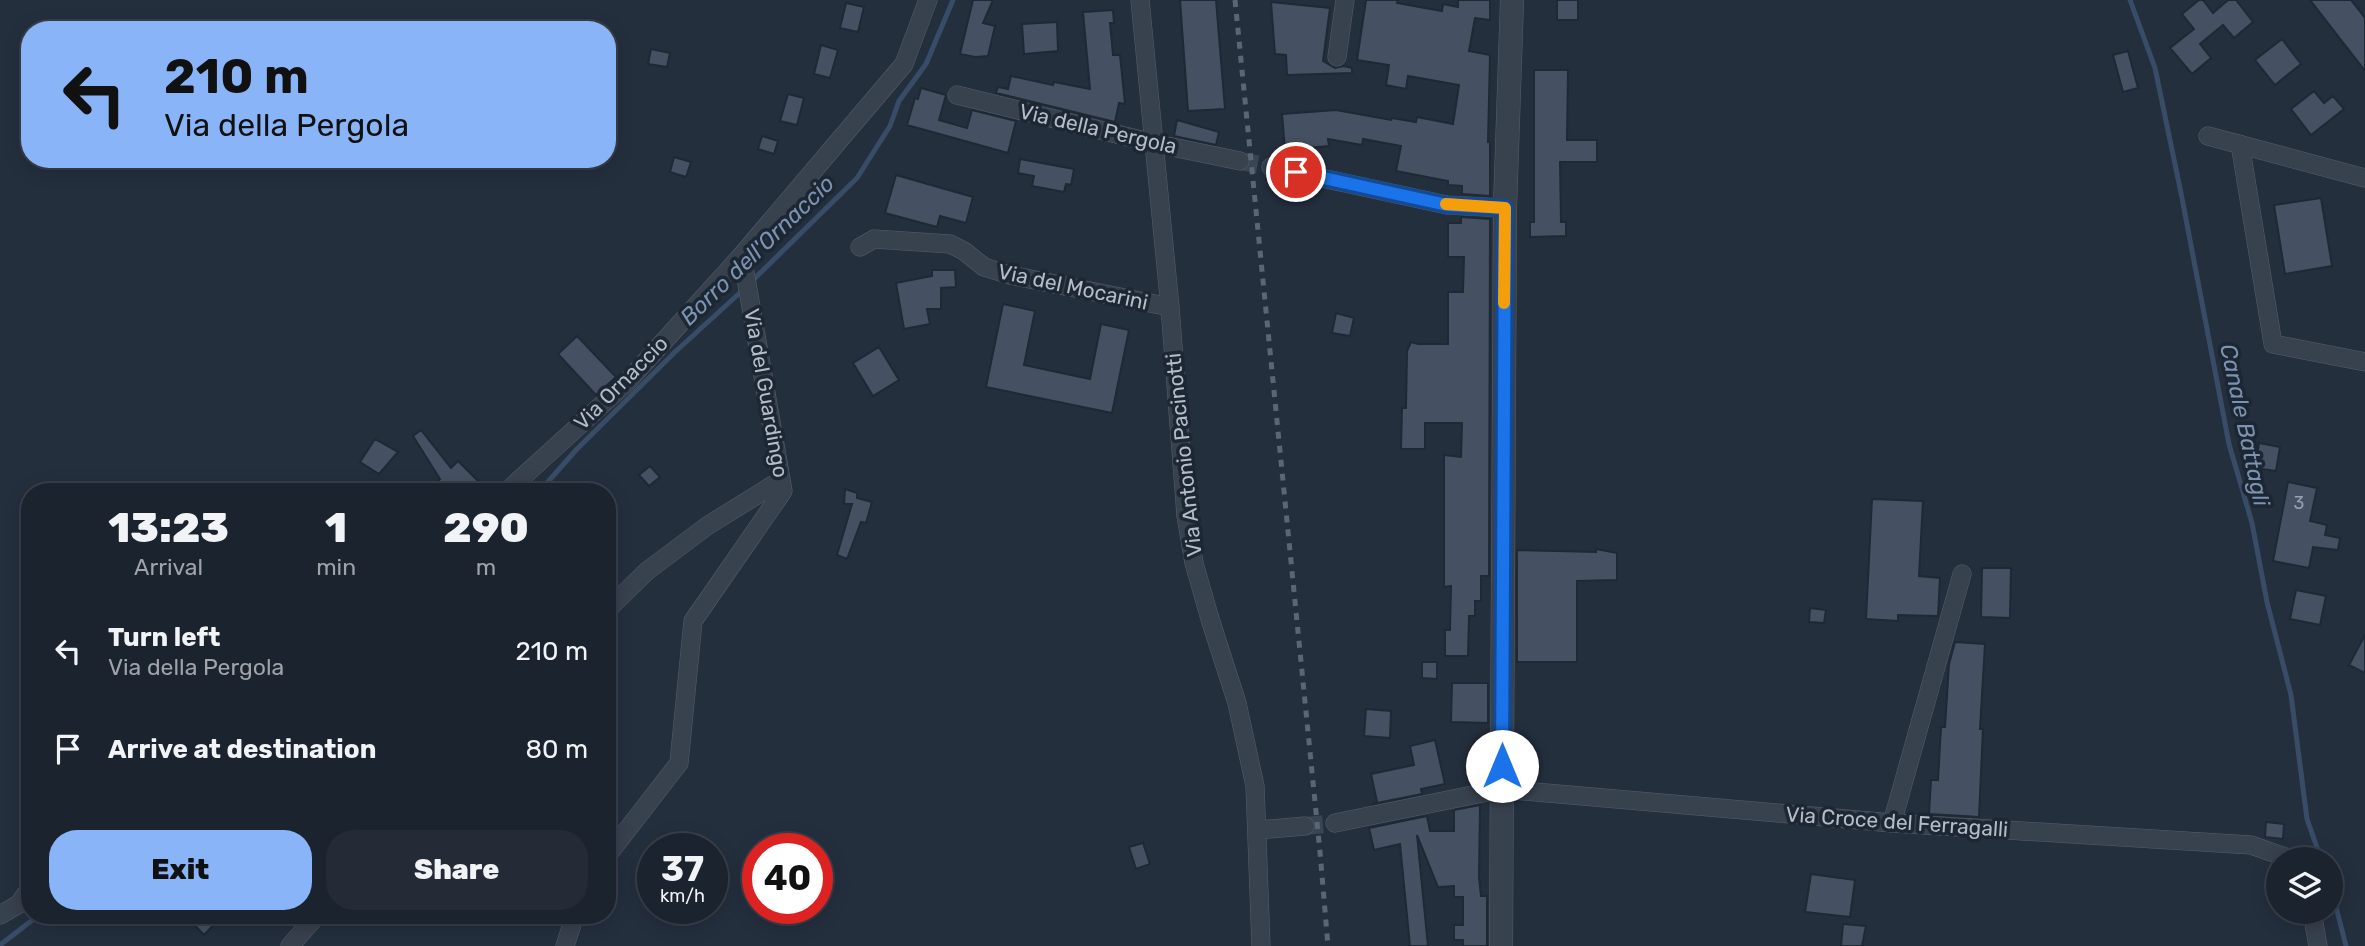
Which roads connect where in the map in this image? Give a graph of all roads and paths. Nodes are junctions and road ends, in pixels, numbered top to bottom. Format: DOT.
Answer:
graph roads {
  1 [pos="928,0"];
  2 [pos="1140,0"];
  3 [pos="1345,0"];
  4 [pos="1512,0"];
  5 [pos="1337,57"];
  6 [pos="957,96"];
  7 [pos="2208,136"];
  8 [pos="1153,143"];
  9 [pos="2240,144"];
  10 [pos="1240,160"];
  11 [pos="1271,167"];
  12 [pos="2365,178"];
  13 [pos="1505,208"];
  14 [pos="860,247"];
  15 [pos="742,255"];
  16 [pos="1170,307"];
  17 [pos="2365,362"];
  18 [pos="781,480"];
  19 [pos="516,483"];
  20 [pos="1962,573"];
  21 [pos="616,601"];
  22 [pos="1503,789"];
  23 [pos="1335,823"];
  24 [pos="1892,823"];
  25 [pos="1305,826"];
  26 [pos="1257,830"];
  27 [pos="616,844"];
  28 [pos="2266,850"];
  29 [pos="21,901"];
  30 [pos="0,915"];
  31 [pos="309,924"];
  32 [pos="572,924"];
  33 [pos="2314,924"];
  34 [pos="290,946"];
  35 [pos="565,946"];
  36 [pos="1261,946"];
  37 [pos="1501,946"];
  38 [pos="2318,946"];
  1 -- 15 [label="street, Via Ornaccio"];
  2 -- 8 [label="street, Via Antonio Pacinotti"];
  3 -- 5 [label="street"];
  4 -- 13 [label="street"];
  6 -- 8 [label="street, Via della Pergola"];
  7 -- 9 [label="street"];
  8 -- 10 [label="street, Via della Pergola"];
  8 -- 16 [label="street, Via Antonio Pacinotti"];
  9 -- 12 [label="street"];
  9 -- 17 [label="street"];
  11 -- 13 [label="street"];
  13 -- 22 [label="street"];
  14 -- 16 [label="street, Via del Mocarini"];
  15 -- 18 [label="street, Via del Guardingo"];
  15 -- 19 [label="street, Via Ornaccio"];
  16 -- 26 [label="street, Via Antonio Pacinotti"];
  18 -- 21 [label="street"];
  18 -- 27 [label="street, Via del Guardingo"];
  20 -- 24 [label="street"];
  22 -- 23 [label="street, Via Croce del Ferragalli"];
  22 -- 24 [label="street, Via Croce del Ferragalli"];
  22 -- 37 [label="street"];
  24 -- 28 [label="street, Via Croce del Ferragalli"];
  25 -- 26 [label="street"];
  26 -- 36 [label="street, Via Antonio Pacinotti"];
  29 -- 30 [label="street"];
  31 -- 34 [label="street"];
  32 -- 35 [label="street"];
  33 -- 38 [label="street"];
}
